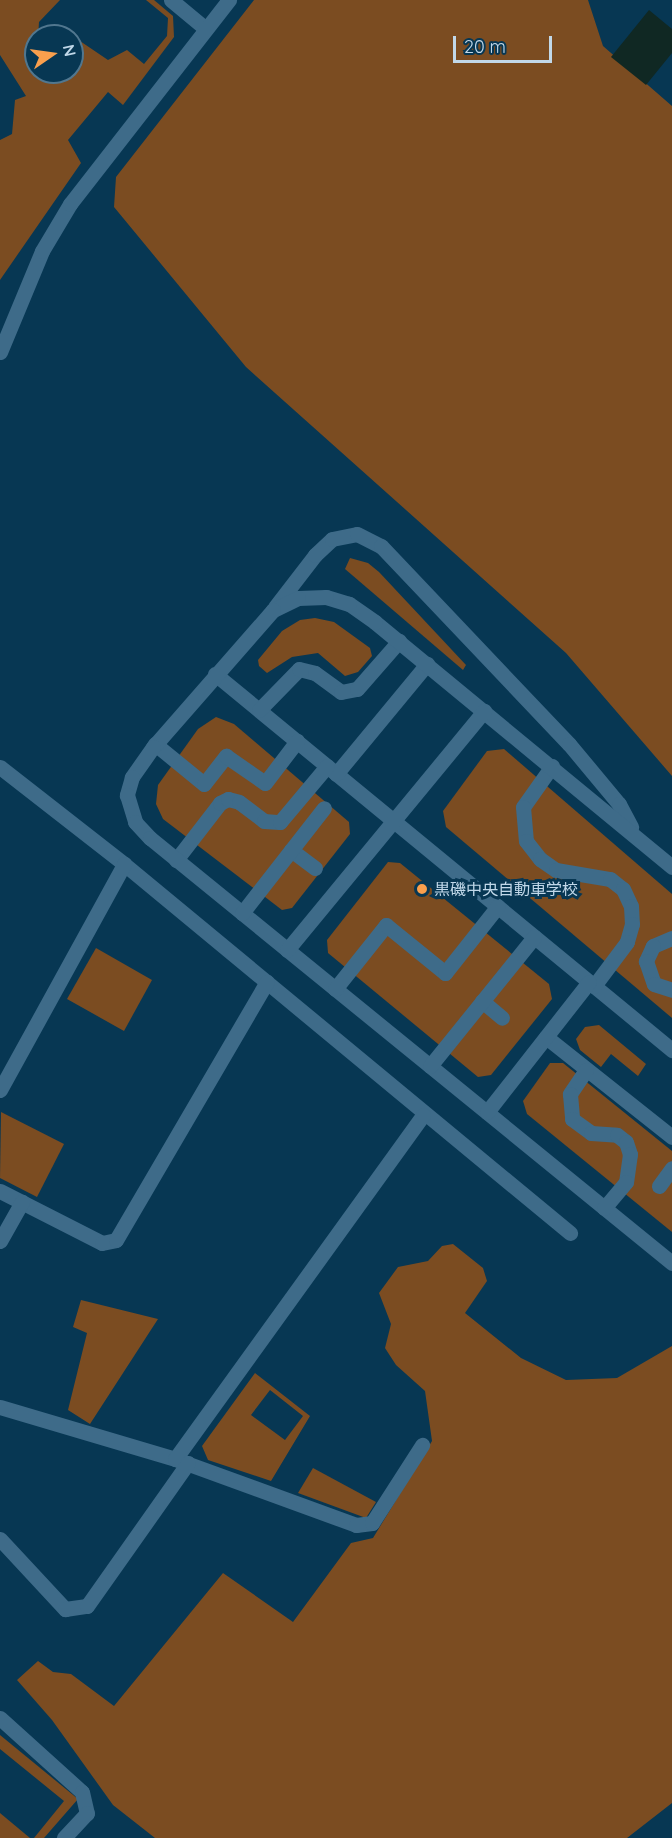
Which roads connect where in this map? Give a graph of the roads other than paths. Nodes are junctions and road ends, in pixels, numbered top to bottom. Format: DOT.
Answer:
graph roads {
  1 [pos="171,0"];
  2 [pos="229,0"];
  3 [pos="206,29"];
  4 [pos="0,352"];
  5 [pos="273,609"];
  6 [pos="399,641"];
  7 [pos="427,664"];
  8 [pos="215,674"];
  9 [pos="259,710"];
  10 [pos="484,711"];
  11 [pos="297,741"];
  12 [pos="155,744"];
  13 [pos="552,766"];
  14 [pos="0,767"];
  15 [pos="332,770"];
  16 [pos="324,808"];
  17 [pos="393,821"];
  18 [pos="633,833"];
  19 [pos="291,850"];
  20 [pos="176,860"];
  21 [pos="124,864"];
  22 [pos="672,867"];
  23 [pos="315,868"];
  24 [pos="498,906"];
  25 [pos="242,913"];
  26 [pos="534,937"];
  27 [pos="672,938"];
  28 [pos="287,950"];
  29 [pos="267,982"];
  30 [pos="592,984"];
  31 [pos="335,989"];
  32 [pos="672,990"];
  33 [pos="482,1002"];
  34 [pos="502,1018"];
  35 [pos="546,1037"];
  36 [pos="671,1048"];
  37 [pos="430,1066"];
  38 [pos="586,1070"];
  39 [pos="0,1090"];
  40 [pos="487,1112"];
  41 [pos="423,1115"];
  42 [pos="672,1137"];
  43 [pos="672,1168"];
  44 [pos="658,1185"];
  45 [pos="0,1191"];
  46 [pos="22,1202"];
  47 [pos="604,1208"];
  48 [pos="570,1233"];
  49 [pos="0,1240"];
  50 [pos="672,1263"];
  51 [pos="0,1407"];
  52 [pos="422,1445"];
  53 [pos="182,1461"];
  54 [pos="0,1539"];
  55 [pos="0,1718"];
  56 [pos="64,1838"];
  1 -- 3 [label="street"];
  2 -- 3 [label="street"];
  3 -- 4 [label="street"];
  5 -- 6 [label="street"];
  5 -- 8 [label="street"];
  5 -- 18 [label="street"];
  6 -- 7 [label="street"];
  6 -- 9 [label="street"];
  7 -- 10 [label="street"];
  7 -- 15 [label="street"];
  8 -- 9 [label="street"];
  8 -- 12 [label="street"];
  9 -- 11 [label="street"];
  10 -- 13 [label="street"];
  10 -- 17 [label="street"];
  11 -- 12 [label="street"];
  11 -- 15 [label="street"];
  12 -- 20 [label="street"];
  13 -- 18 [label="street"];
  13 -- 30 [label="street"];
  14 -- 21 [label="street"];
  15 -- 17 [label="street"];
  15 -- 20 [label="street"];
  16 -- 19 [label="street"];
  17 -- 24 [label="street"];
  17 -- 28 [label="street"];
  18 -- 22 [label="street"];
  19 -- 23 [label="street"];
  19 -- 25 [label="street"];
  20 -- 25 [label="street"];
  21 -- 29 [label="street"];
  21 -- 39 [label="street"];
  24 -- 26 [label="street"];
  24 -- 31 [label="street"];
  25 -- 28 [label="street"];
  26 -- 30 [label="street"];
  26 -- 33 [label="street"];
  27 -- 32 [label="street"];
  28 -- 31 [label="street"];
  29 -- 41 [label="street"];
  29 -- 46 [label="street"];
  30 -- 35 [label="street"];
  30 -- 36 [label="street"];
  31 -- 37 [label="street"];
  33 -- 34 [label="street"];
  33 -- 37 [label="street"];
  35 -- 38 [label="street"];
  35 -- 40 [label="street"];
  37 -- 40 [label="street"];
  38 -- 42 [label="street"];
  38 -- 47 [label="street"];
  40 -- 47 [label="street"];
  41 -- 48 [label="street"];
  41 -- 53 [label="street"];
  43 -- 44 [label="street"];
  45 -- 46 [label="street"];
  46 -- 49 [label="street"];
  47 -- 50 [label="street"];
  51 -- 53 [label="street"];
  52 -- 53 [label="street"];
  53 -- 54 [label="street"];
  55 -- 56 [label="street"];
}
